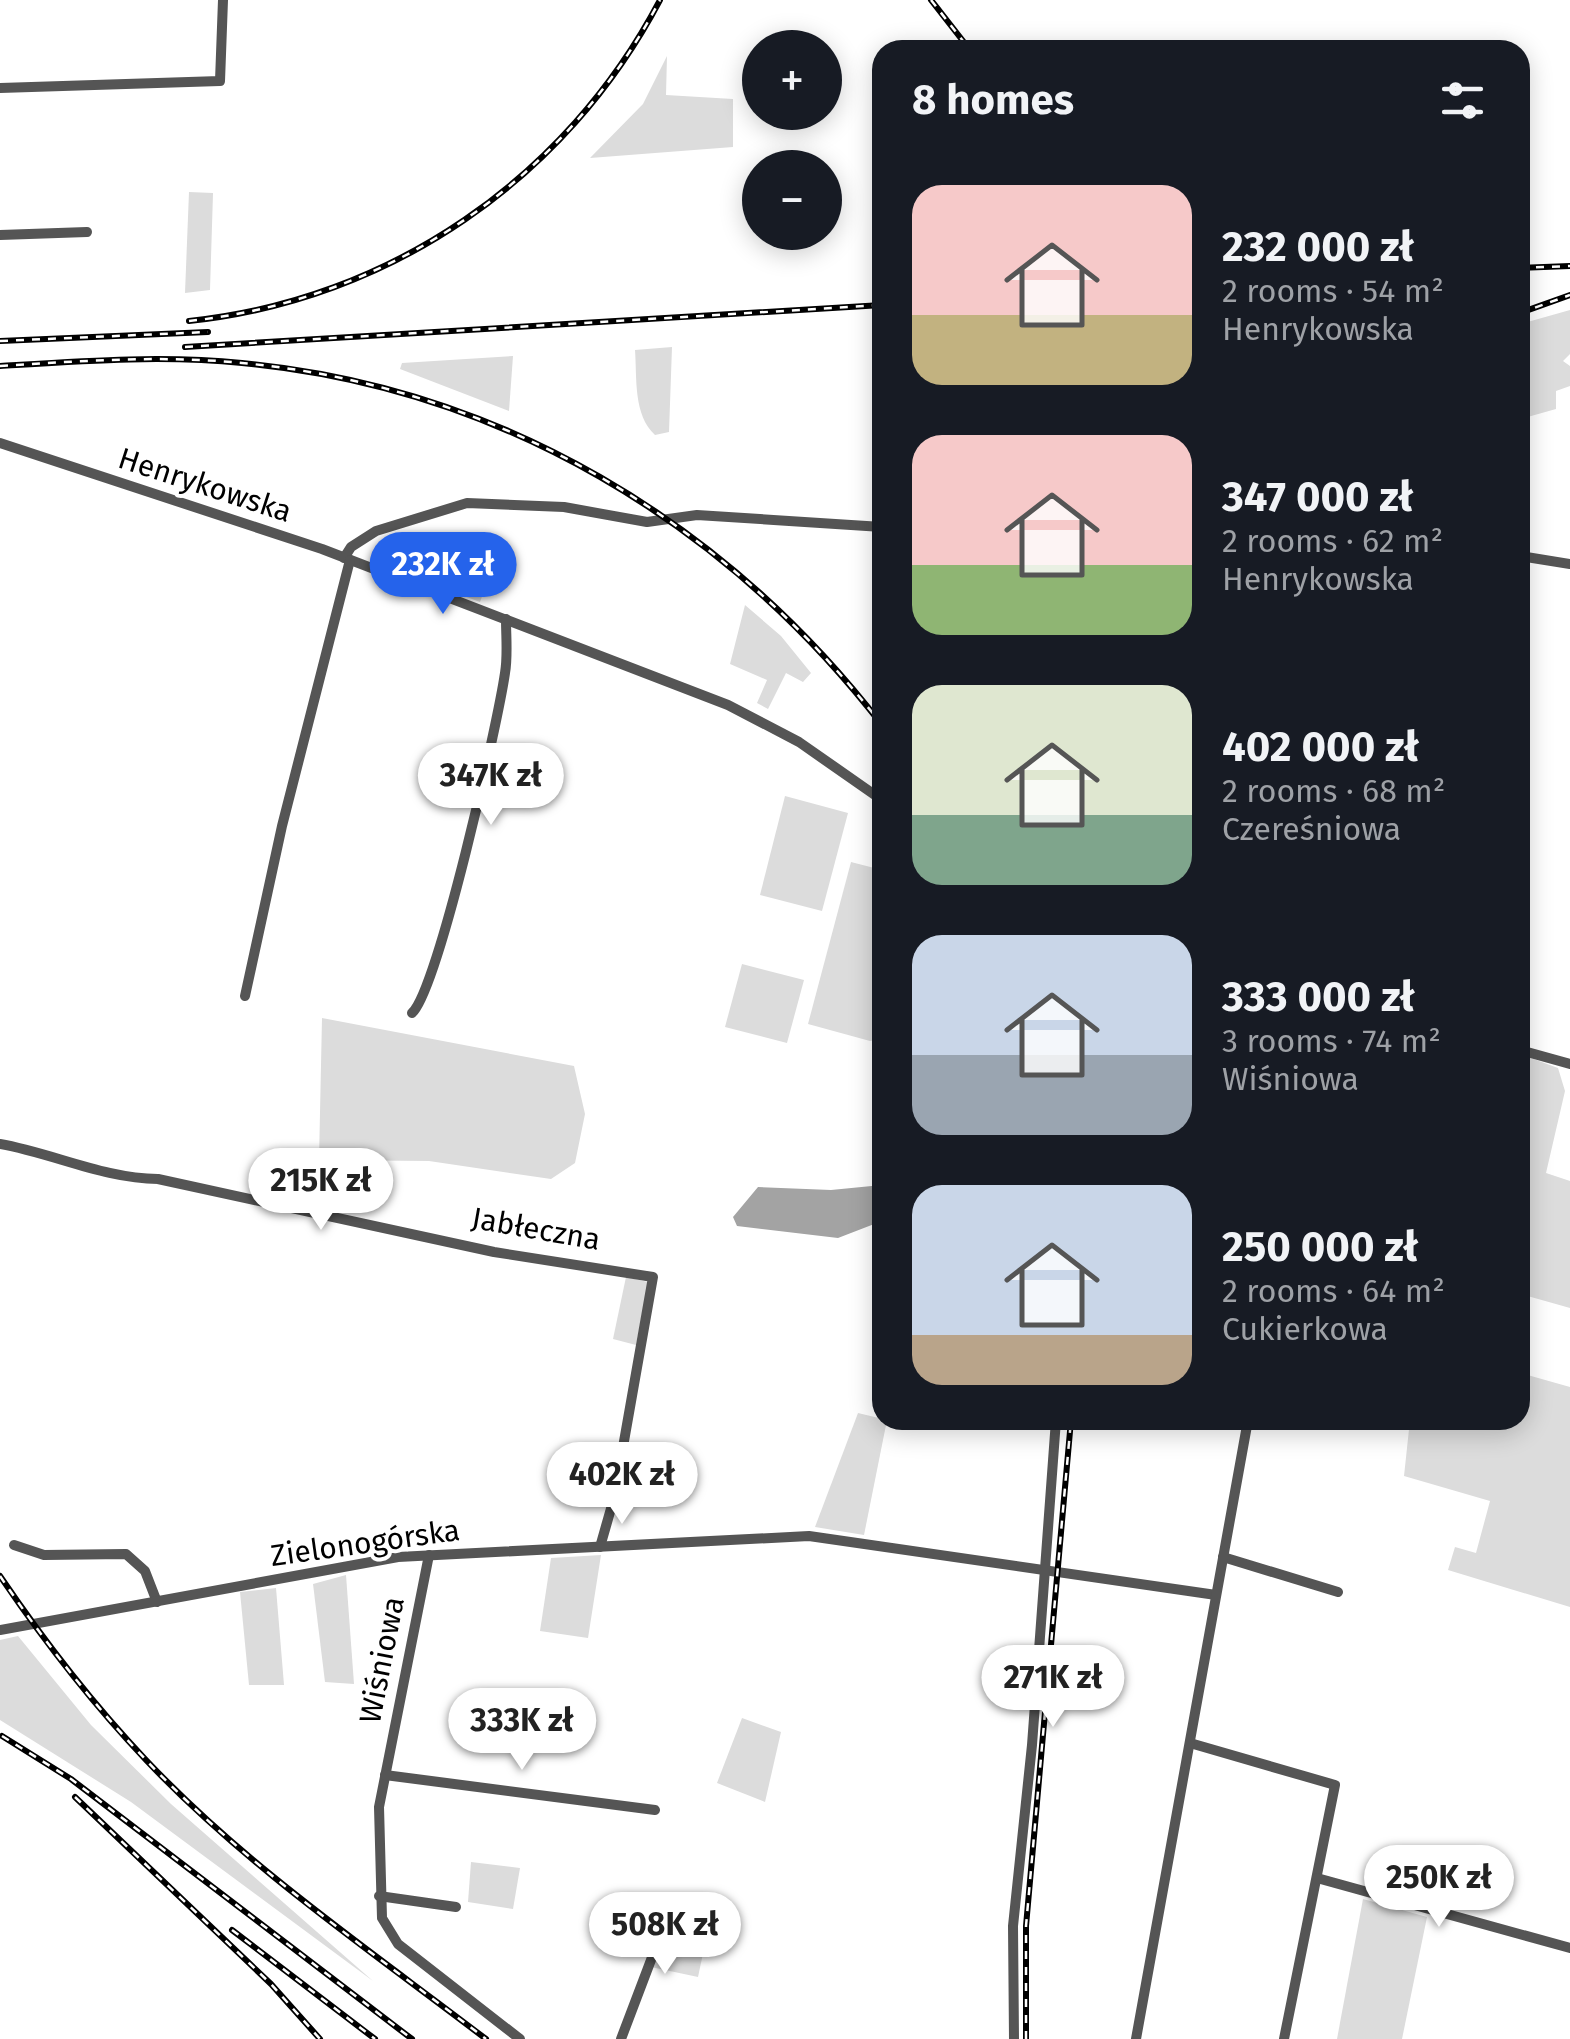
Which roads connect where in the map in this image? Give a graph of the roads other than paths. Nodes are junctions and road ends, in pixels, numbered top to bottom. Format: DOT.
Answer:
graph roads {
  1 [pos="223,0"];
  2 [pos="0,88"];
  3 [pos="87,232"];
  4 [pos="0,235"];
  5 [pos="0,443"];
  6 [pos="872,526"];
  7 [pos="1530,558"];
  8 [pos="347,559"];
  9 [pos="1570,564"];
  10 [pos="506,620"];
  11 [pos="872,793"];
  12 [pos="246,996"];
  13 [pos="412,1013"];
  14 [pos="1530,1053"];
  15 [pos="1570,1064"];
  16 [pos="0,1144"];
  17 [pos="1055,1430"];
  18 [pos="1246,1430"];
  19 [pos="14,1546"];
  20 [pos="600,1547"];
  21 [pos="430,1555"];
  22 [pos="1223,1558"];
  23 [pos="1044,1572"];
  24 [pos="1338,1592"];
  25 [pos="1216,1595"];
  26 [pos="156,1602"];
  27 [pos="0,1630"];
  28 [pos="1190,1743"];
  29 [pos="384,1775"];
  30 [pos="655,1810"];
  31 [pos="1316,1878"];
  32 [pos="379,1896"];
  33 [pos="672,1902"];
  34 [pos="456,1907"];
  35 [pos="1570,1948"];
  36 [pos="520,2039"];
  37 [pos="620,2039"];
  38 [pos="1014,2039"];
  39 [pos="1136,2039"];
  40 [pos="1284,2039"];
  1 -- 2 [label="street"];
  3 -- 4 [label="street"];
  5 -- 8 [label="street, Henrykowska"];
  6 -- 8 [label="street"];
  7 -- 9 [label="street"];
  8 -- 10 [label="street, Henrykowska"];
  8 -- 12 [label="street"];
  10 -- 11 [label="street, Henrykowska"];
  10 -- 13 [label="street"];
  14 -- 15 [label="street"];
  16 -- 20 [label="street, Jabłeczna"];
  17 -- 23 [label="street"];
  18 -- 22 [label="street"];
  19 -- 26 [label="street"];
  20 -- 21 [label="street, Zielonogórska"];
  20 -- 23 [label="street, Zielonogórska"];
  21 -- 26 [label="street, Zielonogórska"];
  21 -- 29 [label="street, Wiśniowa"];
  22 -- 24 [label="street"];
  22 -- 25 [label="street"];
  23 -- 25 [label="street, Zielonogórska"];
  23 -- 38 [label="street"];
  25 -- 28 [label="street"];
  26 -- 27 [label="street, Zielonogórska"];
  28 -- 31 [label="street"];
  28 -- 39 [label="street"];
  29 -- 30 [label="street"];
  29 -- 32 [label="street, Wiśniowa"];
  31 -- 35 [label="street"];
  31 -- 40 [label="street"];
  32 -- 34 [label="street"];
  32 -- 36 [label="street, Wiśniowa"];
  33 -- 37 [label="street"];
}
